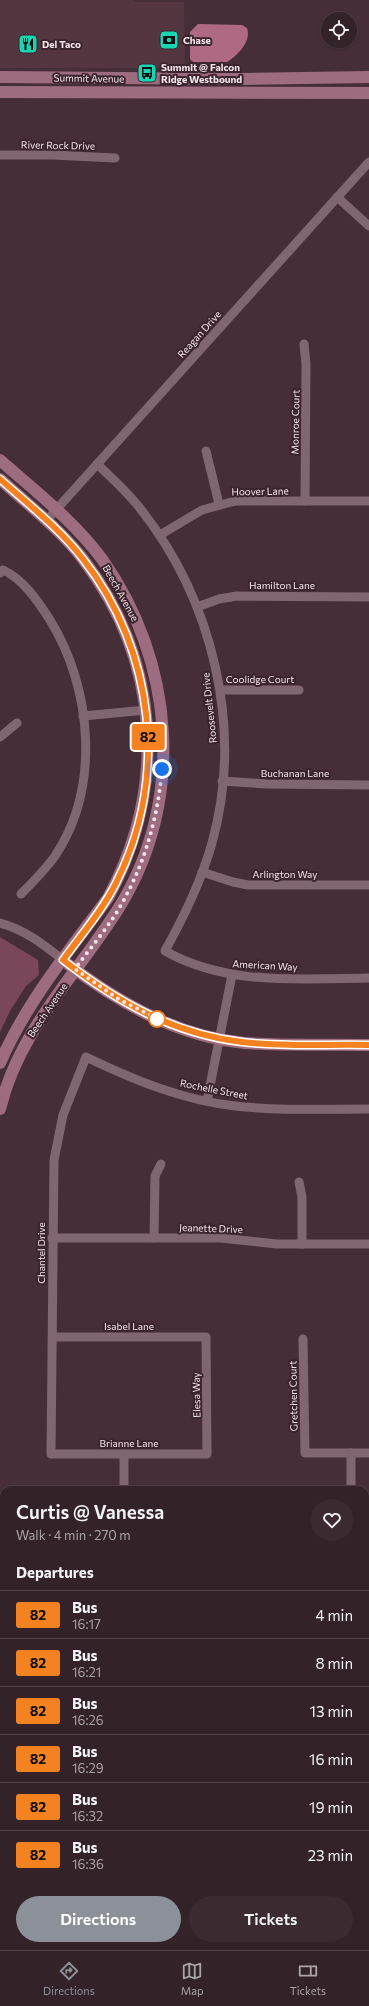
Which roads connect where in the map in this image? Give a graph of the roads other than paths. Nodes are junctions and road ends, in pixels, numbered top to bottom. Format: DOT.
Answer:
graph roads {
  1 [pos="0,77"];
  2 [pos="369,77"];
  3 [pos="0,92"];
  4 [pos="369,93"];
  5 [pos="0,156"];
  6 [pos="115,158"];
  7 [pos="369,162"];
  8 [pos="337,197"];
  9 [pos="369,226"];
  10 [pos="304,344"];
  11 [pos="206,451"];
  12 [pos="0,460"];
  13 [pos="97,464"];
  14 [pos="0,479"];
  15 [pos="369,500"];
  16 [pos="305,501"];
  17 [pos="219,504"];
  18 [pos="56,510"];
  19 [pos="46,521"];
  20 [pos="160,535"];
  21 [pos="1,571"];
  22 [pos="369,597"];
  23 [pos="197,607"];
  24 [pos="220,690"];
  25 [pos="299,690"];
  26 [pos="146,710"];
  27 [pos="84,716"];
  28 [pos="17,723"];
  29 [pos="0,738"];
  30 [pos="222,781"];
  31 [pos="369,784"];
  32 [pos="202,872"];
  33 [pos="369,885"];
  34 [pos="21,894"];
  35 [pos="0,923"];
  36 [pos="165,951"];
  37 [pos="63,960"];
  38 [pos="75,969"];
  39 [pos="232,975"];
  40 [pos="369,978"];
  41 [pos="219,1038"];
  42 [pos="369,1045"];
  43 [pos="86,1057"];
  44 [pos="0,1063"];
  45 [pos="207,1101"];
  46 [pos="0,1109"];
  47 [pos="369,1109"];
  48 [pos="161,1164"];
  49 [pos="299,1182"];
  50 [pos="52,1238"];
  51 [pos="154,1238"];
  52 [pos="302,1244"];
  53 [pos="369,1244"];
  54 [pos="206,1336"];
  55 [pos="52,1337"];
  56 [pos="303,1339"];
  57 [pos="351,1453"];
  58 [pos="369,1453"];
  59 [pos="51,1454"];
  60 [pos="124,1454"];
  61 [pos="207,1454"];
  62 [pos="124,1486"];
  63 [pos="351,1486"];
  1 -- 2 [label="main road, Summit Avenue"];
  3 -- 4 [label="main road, Summit Avenue"];
  5 -- 6 [label="street, River Rock Drive"];
  7 -- 8 [label="street, Reagan Drive"];
  8 -- 9 [label="street"];
  8 -- 13 [label="street, Reagan Drive"];
  10 -- 16 [label="street, Monroe Court"];
  11 -- 17 [label="street"];
  12 -- 18 [label="main road, Beech Avenue"];
  13 -- 18 [label="street, Reagan Drive"];
  13 -- 20 [label="street, Roosevelt Drive"];
  14 -- 19 [label="main road, Beech Avenue"];
  15 -- 16 [label="street, Hoover Lane"];
  16 -- 17 [label="street, Hoover Lane"];
  17 -- 20 [label="street, Hoover Lane"];
  18 -- 19 [label="street, Reagan Drive"];
  18 -- 38 [label="main road, Beech Avenue"];
  19 -- 26 [label="main road, Beech Avenue"];
  20 -- 23 [label="street, Roosevelt Drive"];
  21 -- 27 [label="street"];
  22 -- 23 [label="street, Hamilton Lane"];
  23 -- 24 [label="street, Roosevelt Drive"];
  24 -- 25 [label="street, Coolidge Court"];
  24 -- 30 [label="street, Roosevelt Drive"];
  26 -- 27 [label="street"];
  26 -- 37 [label="main road, Beech Avenue"];
  27 -- 34 [label="street"];
  28 -- 29 [label="street"];
  30 -- 31 [label="street, Buchanan Lane"];
  30 -- 32 [label="street, Roosevelt Drive"];
  32 -- 33 [label="street, Arlington Way"];
  32 -- 36 [label="street, Roosevelt Drive"];
  35 -- 37 [label="street"];
  36 -- 39 [label="street, American Way"];
  37 -- 38 [label="main road"];
  37 -- 44 [label="main road, Beech Avenue"];
  38 -- 41 [label="main road"];
  38 -- 46 [label="main road, Beech Avenue"];
  39 -- 40 [label="street, American Way"];
  39 -- 41 [label="street"];
  41 -- 42 [label="main road"];
  41 -- 45 [label="street"];
  43 -- 45 [label="street, Rochelle Street"];
  43 -- 50 [label="street, Chantel Drive"];
  45 -- 47 [label="street, Rochelle Street"];
  48 -- 51 [label="street"];
  49 -- 52 [label="street"];
  50 -- 51 [label="street, Jeanette Drive"];
  50 -- 55 [label="street, Chantel Drive"];
  51 -- 52 [label="street, Jeanette Drive"];
  52 -- 53 [label="street, Jeanette Drive"];
  54 -- 55 [label="street, Isabel Lane"];
  54 -- 61 [label="street, Elesa Way"];
  55 -- 59 [label="street, Chantel Drive"];
  56 -- 57 [label="street, Gretchen Court"];
  57 -- 58 [label="street"];
  57 -- 63 [label="street"];
  59 -- 60 [label="street, Brianne Lane"];
  60 -- 61 [label="street, Brianne Lane"];
  60 -- 62 [label="street"];
}
